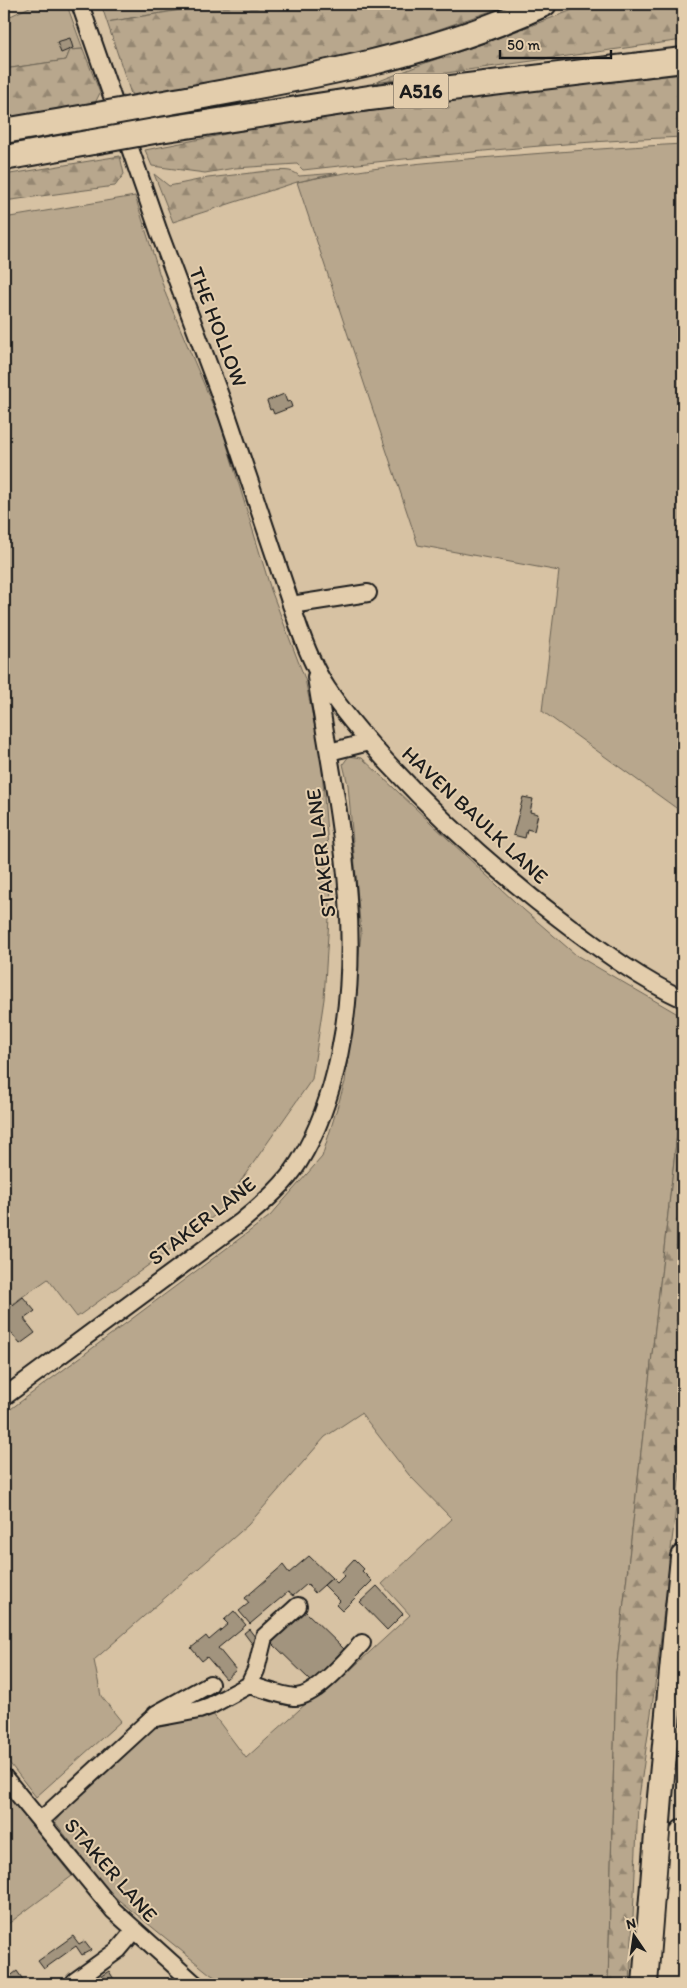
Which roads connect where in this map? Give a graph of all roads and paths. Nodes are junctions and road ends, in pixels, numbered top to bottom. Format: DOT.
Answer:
graph roads {
  1 [pos="80,4"];
  2 [pos="544,4"];
  3 [pos="683,60"];
  4 [pos="4,131"];
  5 [pos="4,158"];
  6 [pos="368,593"];
  7 [pos="291,604"];
  8 [pos="315,666"];
  9 [pos="369,742"];
  10 [pos="329,752"];
  11 [pos="683,999"];
  12 [pos="4,1397"];
  13 [pos="683,1557"];
  14 [pos="298,1606"];
  15 [pos="362,1643"];
  16 [pos="210,1684"];
  17 [pos="249,1685"];
  18 [pos="151,1719"];
  19 [pos="4,1777"];
  20 [pos="40,1821"];
  21 [pos="683,1832"];
  22 [pos="134,1931"];
  23 [pos="75,1981"];
  24 [pos="195,1984"];
  25 [pos="645,1984"];
  26 [pos="671,1984"];
  1 -- 7 [label="street, THE HOLLOW"];
  2 -- 4 [label="highway, A516, bridge"];
  3 -- 5 [label="highway, A516, bridge"];
  6 -- 7 [label="street"];
  7 -- 8 [label="street, THE HOLLOW"];
  8 -- 9 [label="street, HAVEN BAULK LANE"];
  8 -- 10 [label="street, STAKER LANE"];
  9 -- 10 [label="street"];
  9 -- 11 [label="street, HAVEN BAULK LANE"];
  10 -- 12 [label="street, STAKER LANE"];
  13 -- 25 [label="highway"];
  14 -- 17 [label="street"];
  15 -- 17 [label="street"];
  16 -- 18 [label="street"];
  17 -- 18 [label="street"];
  18 -- 20 [label="street"];
  19 -- 20 [label="street, STAKER LANE"];
  20 -- 22 [label="street, STAKER LANE"];
  21 -- 26 [label="highway"];
  22 -- 23 [label="street"];
  22 -- 24 [label="street, STAKER LANE"];
}
